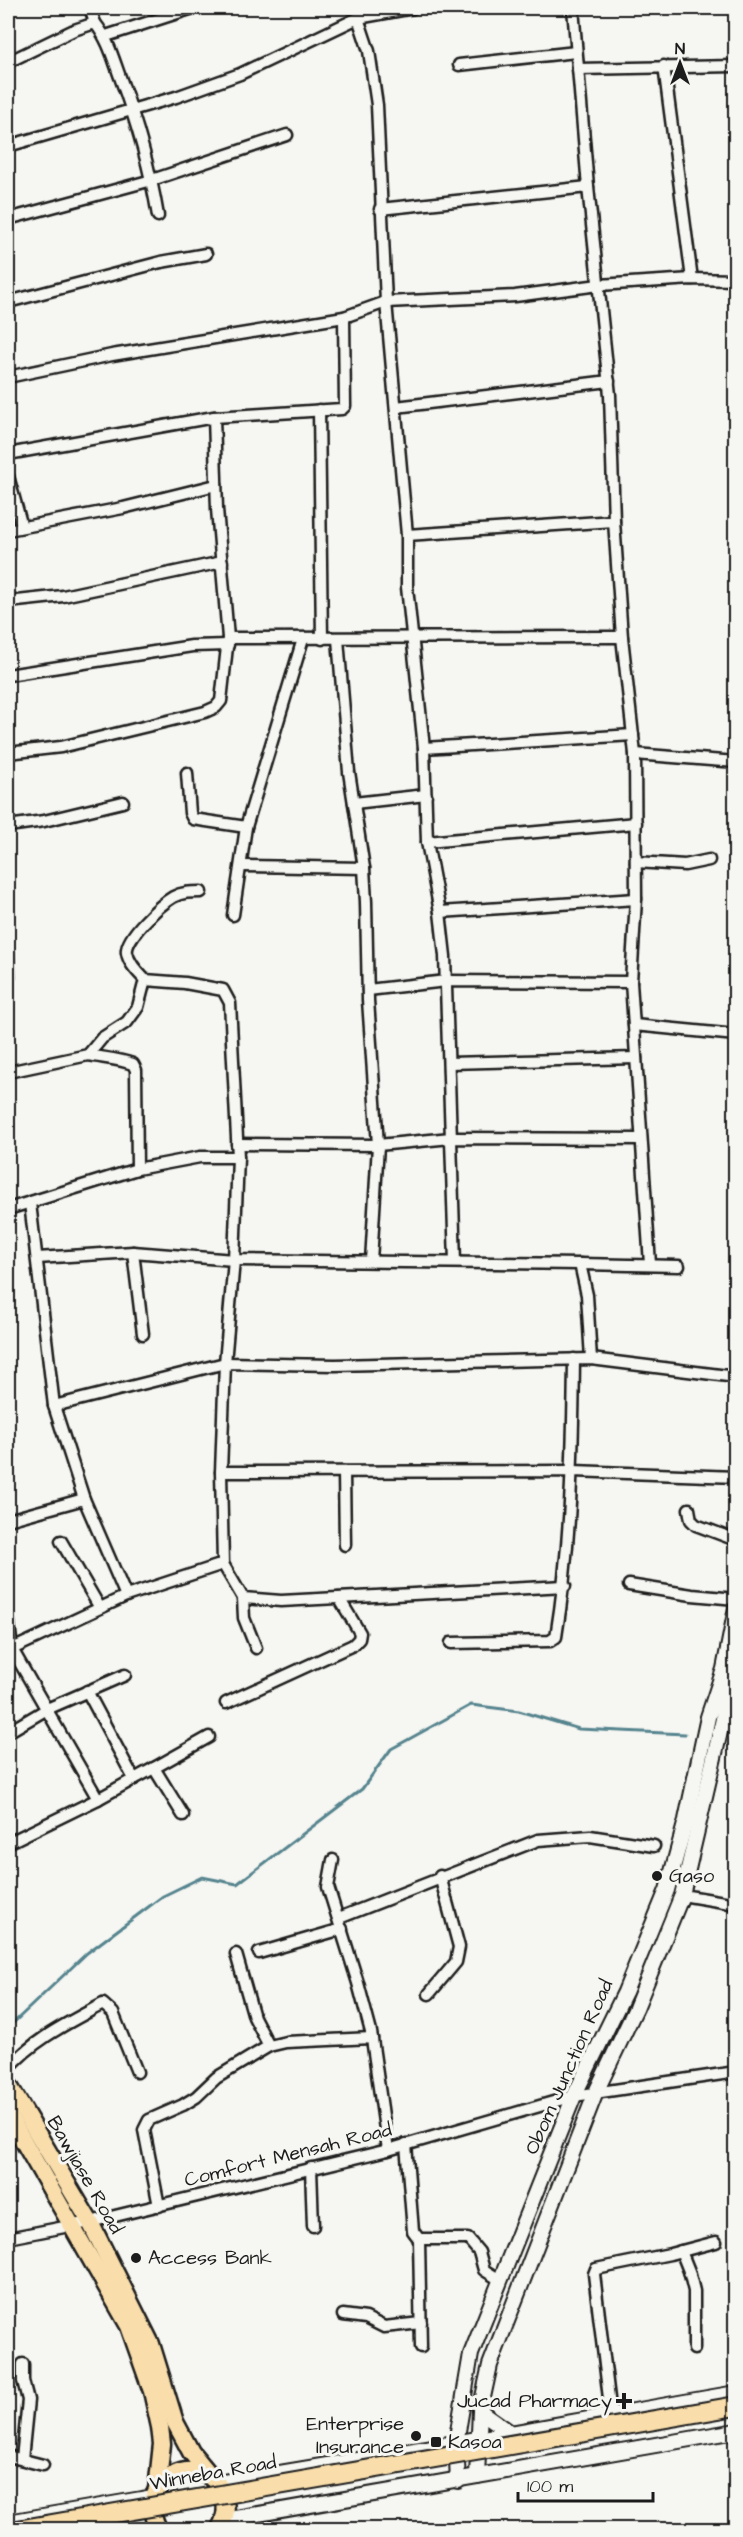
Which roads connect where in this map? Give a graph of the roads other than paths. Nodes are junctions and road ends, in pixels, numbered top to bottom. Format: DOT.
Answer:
graph roads {
  1 [pos="90,8"];
  2 [pos="193,8"];
  3 [pos="413,8"];
  4 [pos="573,8"];
  5 [pos="358,18"];
  6 [pos="95,23"];
  7 [pos="106,36"];
  8 [pos="576,52"];
  9 [pos="8,62"];
  10 [pos="459,65"];
  11 [pos="664,66"];
  12 [pos="735,66"];
  13 [pos="578,69"];
  14 [pos="132,110"];
  15 [pos="287,135"];
  16 [pos="8,146"];
  17 [pos="152,180"];
  18 [pos="588,187"];
  19 [pos="380,209"];
  20 [pos="158,216"];
  21 [pos="8,219"];
  22 [pos="206,254"];
  23 [pos="692,279"];
  24 [pos="735,280"];
  25 [pos="599,285"];
  26 [pos="8,302"];
  27 [pos="386,302"];
  28 [pos="344,317"];
  29 [pos="8,377"];
  30 [pos="609,381"];
  31 [pos="396,407"];
  32 [pos="319,410"];
  33 [pos="214,417"];
  34 [pos="8,454"];
  35 [pos="8,476"];
  36 [pos="216,484"];
  37 [pos="614,521"];
  38 [pos="22,527"];
  39 [pos="8,530"];
  40 [pos="407,535"];
  41 [pos="222,562"];
  42 [pos="8,602"];
  43 [pos="622,637"];
  44 [pos="303,639"];
  45 [pos="322,639"];
  46 [pos="338,639"];
  47 [pos="414,639"];
  48 [pos="228,642"];
  49 [pos="8,675"];
  50 [pos="633,735"];
  51 [pos="424,748"];
  52 [pos="8,753"];
  53 [pos="635,754"];
  54 [pos="735,762"];
  55 [pos="187,773"];
  56 [pos="426,795"];
  57 [pos="123,802"];
  58 [pos="354,803"];
  59 [pos="636,823"];
  60 [pos="8,826"];
  61 [pos="246,827"];
  62 [pos="427,842"];
  63 [pos="710,860"];
  64 [pos="636,862"];
  65 [pos="242,866"];
  66 [pos="364,868"];
  67 [pos="201,892"];
  68 [pos="636,899"];
  69 [pos="440,912"];
  70 [pos="233,915"];
  71 [pos="8,952"];
  72 [pos="145,980"];
  73 [pos="446,981"];
  74 [pos="8,982"];
  75 [pos="631,982"];
  76 [pos="368,990"];
  77 [pos="634,1025"];
  78 [pos="735,1035"];
  79 [pos="88,1055"];
  80 [pos="636,1058"];
  81 [pos="449,1063"];
  82 [pos="8,1072"];
  83 [pos="451,1138"];
  84 [pos="641,1139"];
  85 [pos="237,1144"];
  86 [pos="378,1145"];
  87 [pos="238,1158"];
  88 [pos="136,1169"];
  89 [pos="30,1203"];
  90 [pos="8,1209"];
  91 [pos="133,1252"];
  92 [pos="37,1258"];
  93 [pos="234,1260"];
  94 [pos="371,1261"];
  95 [pos="455,1262"];
  96 [pos="580,1264"];
  97 [pos="650,1264"];
  98 [pos="679,1266"];
  99 [pos="143,1334"];
  100 [pos="574,1359"];
  101 [pos="591,1359"];
  102 [pos="225,1363"];
  103 [pos="735,1377"];
  104 [pos="54,1406"];
  105 [pos="573,1471"];
  106 [pos="220,1472"];
  107 [pos="344,1472"];
  108 [pos="735,1477"];
  109 [pos="84,1499"];
  110 [pos="689,1509"];
  111 [pos="8,1520"];
  112 [pos="61,1540"];
  113 [pos="735,1540"];
  114 [pos="345,1545"];
  115 [pos="222,1564"];
  116 [pos="629,1585"];
  117 [pos="565,1586"];
  118 [pos="126,1596"];
  119 [pos="243,1598"];
  120 [pos="339,1598"];
  121 [pos="735,1599"];
  122 [pos="100,1608"];
  123 [pos="735,1608"];
  124 [pos="8,1615"];
  125 [pos="451,1642"];
  126 [pos="256,1648"];
  127 [pos="10,1650"];
  128 [pos="724,1669"];
  129 [pos="125,1675"];
  130 [pos="87,1691"];
  131 [pos="226,1704"];
  132 [pos="47,1709"];
  133 [pos="8,1732"];
  134 [pos="209,1737"];
  135 [pos="154,1768"];
  136 [pos="134,1779"];
  137 [pos="98,1799"];
  138 [pos="183,1815"];
  139 [pos="8,1843"];
  140 [pos="654,1846"];
  141 [pos="333,1860"];
  142 [pos="440,1876"];
  143 [pos="682,1895"];
  144 [pos="735,1904"];
  145 [pos="339,1918"];
  146 [pos="342,1929"];
  147 [pos="259,1953"];
  148 [pos="237,1954"];
  149 [pos="429,1994"];
  150 [pos="372,2038"];
  151 [pos="269,2046"];
  152 [pos="8,2069"];
  153 [pos="137,2072"];
  154 [pos="735,2072"];
  155 [pos="8,2084"];
  156 [pos="596,2092"];
  157 [pos="574,2096"];
  158 [pos="8,2114"];
  159 [pos="406,2145"];
  160 [pos="388,2150"];
  161 [pos="311,2169"];
  162 [pos="159,2206"];
  163 [pos="90,2222"];
  164 [pos="72,2224"];
  165 [pos="313,2226"];
  166 [pos="8,2238"];
  167 [pos="419,2239"];
  168 [pos="716,2242"];
  169 [pos="681,2252"];
  170 [pos="500,2280"];
  171 [pos="343,2315"];
  172 [pos="420,2323"];
  173 [pos="421,2347"];
  174 [pos="694,2349"];
  175 [pos="22,2364"];
  176 [pos="735,2393"];
  177 [pos="735,2406"];
  178 [pos="480,2411"];
  179 [pos="611,2415"];
  180 [pos="735,2418"];
  181 [pos="735,2432"];
  182 [pos="511,2433"];
  183 [pos="478,2438"];
  184 [pos="456,2443"];
  185 [pos="8,2456"];
  186 [pos="22,2459"];
  187 [pos="43,2465"];
  188 [pos="477,2476"];
  189 [pos="458,2481"];
  190 [pos="216,2482"];
  191 [pos="155,2493"];
  192 [pos="8,2522"];
  193 [pos="221,2525"];
  194 [pos="17,2529"];
  195 [pos="89,2529"];
  196 [pos="159,2529"];
  1 -- 6 [label="street"];
  2 -- 7 [label="street"];
  3 -- 5 [label="street"];
  4 -- 8 [label="street"];
  5 -- 14 [label="street"];
  5 -- 19 [label="street"];
  6 -- 7 [label="street"];
  6 -- 9 [label="street"];
  7 -- 14 [label="street"];
  8 -- 10 [label="street"];
  8 -- 13 [label="street"];
  11 -- 12 [label="street"];
  11 -- 13 [label="street"];
  11 -- 23 [label="street"];
  13 -- 18 [label="street"];
  14 -- 16 [label="street"];
  14 -- 17 [label="street"];
  15 -- 17 [label="street"];
  17 -- 20 [label="street"];
  17 -- 21 [label="street"];
  18 -- 19 [label="street"];
  18 -- 25 [label="street"];
  19 -- 27 [label="street"];
  22 -- 26 [label="street"];
  23 -- 24 [label="street"];
  23 -- 25 [label="street"];
  25 -- 27 [label="street"];
  25 -- 30 [label="street"];
  27 -- 28 [label="street"];
  27 -- 31 [label="street"];
  28 -- 29 [label="street"];
  28 -- 32 [label="street"];
  30 -- 31 [label="street"];
  30 -- 37 [label="street"];
  31 -- 40 [label="street"];
  32 -- 33 [label="street"];
  32 -- 45 [label="street"];
  33 -- 34 [label="street"];
  33 -- 36 [label="street"];
  35 -- 38 [label="street"];
  36 -- 38 [label="street"];
  36 -- 41 [label="street"];
  37 -- 40 [label="street"];
  37 -- 43 [label="street"];
  38 -- 39 [label="street"];
  40 -- 47 [label="street"];
  41 -- 42 [label="street"];
  41 -- 48 [label="street"];
  43 -- 47 [label="street"];
  43 -- 50 [label="street"];
  44 -- 45 [label="street"];
  44 -- 48 [label="street"];
  44 -- 61 [label="street"];
  45 -- 46 [label="street"];
  46 -- 47 [label="street"];
  46 -- 58 [label="street"];
  47 -- 51 [label="street"];
  48 -- 49 [label="street"];
  48 -- 52 [label="street"];
  50 -- 51 [label="street"];
  50 -- 53 [label="street"];
  51 -- 56 [label="street"];
  53 -- 54 [label="street"];
  53 -- 59 [label="street"];
  55 -- 61 [label="street"];
  56 -- 58 [label="street"];
  56 -- 62 [label="street"];
  57 -- 60 [label="street"];
  58 -- 66 [label="street"];
  59 -- 62 [label="street"];
  59 -- 64 [label="street"];
  61 -- 65 [label="street"];
  62 -- 69 [label="street"];
  63 -- 64 [label="street"];
  64 -- 68 [label="street"];
  65 -- 66 [label="street"];
  65 -- 70 [label="street"];
  66 -- 76 [label="street"];
  67 -- 72 [label="street"];
  68 -- 69 [label="street"];
  68 -- 75 [label="street"];
  69 -- 73 [label="street"];
  71 -- 74 [label="street"];
  72 -- 79 [label="street"];
  72 -- 85 [label="street"];
  73 -- 75 [label="street"];
  73 -- 76 [label="street"];
  73 -- 81 [label="street"];
  75 -- 77 [label="street"];
  76 -- 86 [label="street"];
  77 -- 78 [label="street"];
  77 -- 80 [label="street"];
  79 -- 82 [label="street"];
  79 -- 88 [label="street"];
  80 -- 81 [label="street"];
  80 -- 84 [label="street"];
  81 -- 83 [label="street"];
  83 -- 84 [label="street"];
  83 -- 86 [label="street"];
  83 -- 95 [label="street"];
  84 -- 97 [label="street"];
  85 -- 86 [label="street"];
  85 -- 87 [label="street"];
  86 -- 94 [label="street"];
  87 -- 88 [label="street"];
  87 -- 93 [label="street"];
  88 -- 89 [label="street"];
  89 -- 90 [label="street"];
  89 -- 92 [label="street"];
  91 -- 92 [label="street"];
  91 -- 93 [label="street"];
  91 -- 99 [label="street"];
  92 -- 104 [label="street"];
  93 -- 94 [label="street"];
  93 -- 102 [label="street"];
  94 -- 95 [label="street"];
  95 -- 96 [label="street"];
  96 -- 97 [label="street"];
  96 -- 101 [label="street"];
  97 -- 98 [label="street"];
  100 -- 101 [label="street"];
  100 -- 102 [label="street"];
  100 -- 105 [label="street"];
  101 -- 103 [label="street"];
  102 -- 104 [label="street"];
  102 -- 106 [label="street"];
  104 -- 109 [label="street"];
  105 -- 107 [label="street"];
  105 -- 108 [label="street"];
  105 -- 117 [label="street"];
  106 -- 107 [label="street"];
  106 -- 115 [label="street"];
  107 -- 114 [label="street"];
  109 -- 111 [label="street"];
  109 -- 118 [label="street"];
  110 -- 113 [label="street"];
  112 -- 122 [label="street"];
  115 -- 118 [label="street"];
  115 -- 119 [label="street"];
  116 -- 121 [label="street"];
  117 -- 120 [label="street"];
  117 -- 125 [label="street"];
  118 -- 122 [label="street"];
  119 -- 120 [label="street"];
  119 -- 126 [label="street"];
  120 -- 131 [label="street"];
  122 -- 127 [label="street"];
  123 -- 128 [label="main road, Obom Junction Road"];
  124 -- 127 [label="street"];
  127 -- 132 [label="street"];
  128 -- 143 [label="main road, Obom Junction Road"];
  128 -- 157 [label="main road, Obom Junction Road"];
  129 -- 130 [label="street"];
  130 -- 132 [label="street"];
  130 -- 136 [label="street"];
  132 -- 133 [label="street"];
  132 -- 137 [label="street"];
  134 -- 135 [label="street"];
  135 -- 136 [label="street"];
  135 -- 138 [label="street"];
  136 -- 137 [label="street"];
  137 -- 139 [label="street"];
  140 -- 142 [label="street"];
  141 -- 145 [label="street"];
  142 -- 145 [label="street"];
  142 -- 149 [label="street"];
  143 -- 144 [label="street"];
  143 -- 156 [label="main road, Obom Junction Road"];
  145 -- 146 [label="street"];
  146 -- 147 [label="street"];
  146 -- 150 [label="street"];
  148 -- 151 [label="street"];
  150 -- 151 [label="street"];
  150 -- 160 [label="street"];
  151 -- 162 [label="street"];
  152 -- 153 [label="street"];
  154 -- 156 [label="street, Comfort Mensah Road"];
  155 -- 163 [label="main road, Bawjiase Road"];
  156 -- 157 [label="street, Comfort Mensah Road"];
  156 -- 178 [label="main road, Obom Junction Road"];
  157 -- 159 [label="street, Comfort Mensah Road"];
  157 -- 170 [label="main road, Obom Junction Road"];
  158 -- 164 [label="main road, Bawjiase Road"];
  159 -- 160 [label="street, Comfort Mensah Road"];
  159 -- 167 [label="street"];
  160 -- 161 [label="street, Comfort Mensah Road"];
  161 -- 162 [label="street, Comfort Mensah Road"];
  161 -- 165 [label="street"];
  162 -- 163 [label="street, Comfort Mensah Road"];
  163 -- 164 [label="street, Comfort Mensah Road"];
  163 -- 190 [label="main road, Bawjiase Road"];
  164 -- 166 [label="street, Comfort Mensah Road"];
  164 -- 191 [label="main road, Bawjiase Road"];
  167 -- 170 [label="street"];
  167 -- 172 [label="street"];
  168 -- 169 [label="street"];
  169 -- 174 [label="street"];
  169 -- 179 [label="street"];
  170 -- 184 [label="main road, Obom Junction Road"];
  171 -- 172 [label="street"];
  172 -- 173 [label="street"];
  175 -- 186 [label="street"];
  176 -- 179 [label="main road, Winneba Road"];
  177 -- 194 [label="highway, Winneba Road, bridge"];
  178 -- 182 [label="main road"];
  178 -- 183 [label="main road, Obom Junction Road"];
  179 -- 182 [label="main road, Winneba Road"];
  180 -- 195 [label="highway, Winneba Road"];
  181 -- 188 [label="main road"];
  182 -- 183 [label="main road, Winneba Road"];
  183 -- 184 [label="main road, Winneba Road"];
  183 -- 188 [label="main road, Obom Junction Road"];
  184 -- 189 [label="main road, Obom Junction Road"];
  184 -- 190 [label="main road, Winneba Road"];
  185 -- 186 [label="street"];
  186 -- 187 [label="street"];
  188 -- 189 [label="main road"];
  189 -- 193 [label="main road"];
  190 -- 191 [label="main road"];
  190 -- 193 [label="main road"];
  191 -- 192 [label="main road, Winneba Road"];
  191 -- 196 [label="main road, Bawjiase Road"];
}
